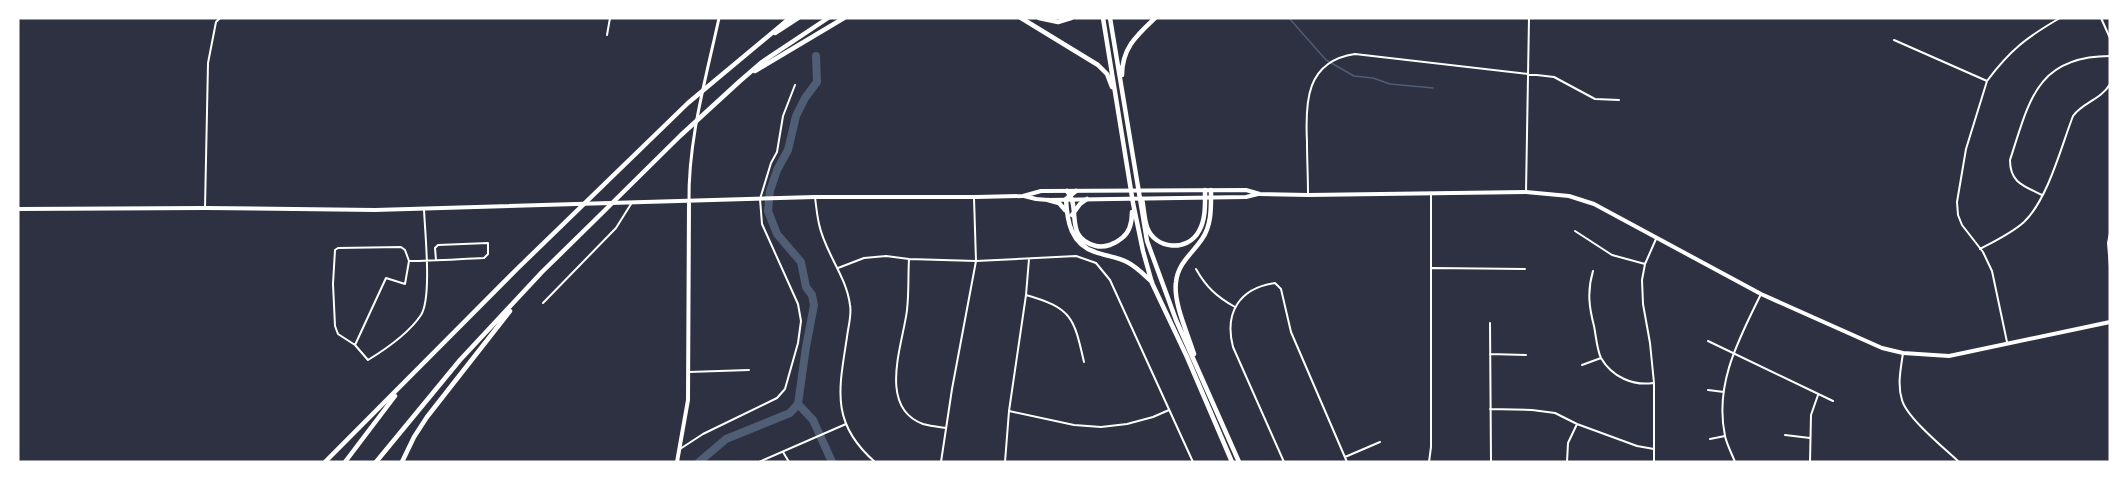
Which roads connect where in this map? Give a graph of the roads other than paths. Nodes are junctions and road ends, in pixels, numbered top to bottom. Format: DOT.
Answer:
graph roads {
  1 [pos="220,18"];
  2 [pos="609,18"];
  3 [pos="720,18"];
  4 [pos="790,18"];
  5 [pos="798,18"];
  6 [pos="828,18"];
  7 [pos="844,18"];
  8 [pos="1021,18"];
  9 [pos="1039,18"];
  10 [pos="1071,18"];
  11 [pos="1103,18"];
  12 [pos="1110,18"];
  13 [pos="1155,18"];
  14 [pos="1529,18"];
  15 [pos="2060,18"];
  16 [pos="2101,18"];
  17 [pos="607,35"];
  18 [pos="2110,38"];
  19 [pos="1894,40"];
  20 [pos="756,46"];
  21 [pos="2110,56"];
  22 [pos="1528,73"];
  23 [pos="740,81"];
  24 [pos="1988,81"];
  25 [pos="2110,84"];
  26 [pos="795,85"];
  27 [pos="1115,94"];
  28 [pos="1620,100"];
  29 [pos="1124,101"];
  30 [pos="1134,171"];
  31 [pos="1208,190"];
  32 [pos="1076,191"];
  33 [pos="1526,192"];
  34 [pos="1260,194"];
  35 [pos="1431,194"];
  36 [pos="1308,195"];
  37 [pos="1023,196"];
  38 [pos="1069,196"];
  39 [pos="2043,196"];
  40 [pos="815,197"];
  41 [pos="974,197"];
  42 [pos="1208,198"];
  43 [pos="762,199"];
  44 [pos="1087,199"];
  45 [pos="1048,200"];
  46 [pos="689,202"];
  47 [pos="631,204"];
  48 [pos="1133,204"];
  49 [pos="205,208"];
  50 [pos="18,209"];
  51 [pos="424,209"];
  52 [pos="1066,212"];
  53 [pos="1072,215"];
  54 [pos="1575,231"];
  55 [pos="2110,233"];
  56 [pos="1656,239"];
  57 [pos="1980,249"];
  58 [pos="909,259"];
  59 [pos="1029,260"];
  60 [pos="409,261"];
  61 [pos="426,261"];
  62 [pos="436,261"];
  63 [pos="976,261"];
  64 [pos="1645,264"];
  65 [pos="2110,267"];
  66 [pos="838,268"];
  67 [pos="1431,268"];
  68 [pos="1196,269"];
  69 [pos="1525,269"];
  70 [pos="542,272"];
  71 [pos="1593,272"];
  72 [pos="1152,283"];
  73 [pos="1761,294"];
  74 [pos="1026,295"];
  75 [pos="543,303"];
  76 [pos="1235,308"];
  77 [pos="2110,322"];
  78 [pos="1490,323"];
  79 [pos="1708,341"];
  80 [pos="355,345"];
  81 [pos="2008,345"];
  82 [pos="1733,353"];
  83 [pos="1903,353"];
  84 [pos="1490,354"];
  85 [pos="1526,355"];
  86 [pos="1601,358"];
  87 [pos="1084,362"];
  88 [pos="1582,365"];
  89 [pos="749,370"];
  90 [pos="689,372"];
  91 [pos="1203,379"];
  92 [pos="407,380"];
  93 [pos="1654,383"];
  94 [pos="1708,390"];
  95 [pos="1724,392"];
  96 [pos="1818,394"];
  97 [pos="1833,401"];
  98 [pos="1490,409"];
  99 [pos="1170,410"];
  100 [pos="1009,411"];
  101 [pos="846,424"];
  102 [pos="1577,424"];
  103 [pos="946,429"];
  104 [pos="1785,435"];
  105 [pos="1725,436"];
  106 [pos="1810,438"];
  107 [pos="1710,439"];
  108 [pos="1380,442"];
  109 [pos="680,449"];
  110 [pos="1654,449"];
  111 [pos="783,452"];
  112 [pos="1345,457"];
  113 [pos="325,462"];
  114 [pos="345,462"];
  115 [pos="376,462"];
  116 [pos="402,462"];
  117 [pos="677,462"];
  118 [pos="759,462"];
  119 [pos="789,462"];
  120 [pos="875,462"];
  121 [pos="942,462"];
  122 [pos="1005,462"];
  123 [pos="1193,462"];
  124 [pos="1232,462"];
  125 [pos="1239,462"];
  126 [pos="1284,462"];
  127 [pos="1347,462"];
  128 [pos="1429,462"];
  129 [pos="1491,462"];
  130 [pos="1568,462"];
  131 [pos="1654,462"];
  132 [pos="1735,462"];
  133 [pos="1810,462"];
  134 [pos="1959,462"];
  1 -- 49 [label="street"];
  2 -- 17 [label="street"];
  3 -- 46 [label="street"];
  4 -- 20 [label="highway"];
  5 -- 20 [label="highway"];
  6 -- 23 [label="highway"];
  7 -- 23 [label="highway"];
  8 -- 27 [label="highway"];
  9 -- 10 [label="highway"];
  11 -- 27 [label="highway"];
  12 -- 29 [label="highway"];
  13 -- 29 [label="highway"];
  14 -- 22 [label="street"];
  15 -- 24 [label="street"];
  16 -- 18 [label="street"];
  19 -- 24 [label="street"];
  20 -- 92 [label="highway"];
  21 -- 39 [label="street"];
  22 -- 28 [label="street"];
  22 -- 33 [label="street"];
  22 -- 36 [label="street"];
  23 -- 70 [label="highway"];
  24 -- 57 [label="street"];
  25 -- 39 [label="street"];
  26 -- 43 [label="street"];
  27 -- 48 [label="highway"];
  29 -- 30 [label="highway"];
  30 -- 42 [label="highway"];
  30 -- 91 [label="highway"];
  31 -- 32 [label="main road"];
  31 -- 34 [label="main road"];
  31 -- 42 [label="highway"];
  32 -- 38 [label="highway"];
  33 -- 35 [label="main road"];
  33 -- 56 [label="main road"];
  34 -- 36 [label="main road"];
  34 -- 42 [label="main road"];
  35 -- 36 [label="main road"];
  35 -- 67 [label="street"];
  37 -- 38 [label="main road"];
  37 -- 41 [label="main road"];
  37 -- 45 [label="main road"];
  38 -- 44 [label="main road"];
  38 -- 45 [label="main road"];
  38 -- 52 [label="highway"];
  38 -- 53 [label="highway"];
  39 -- 57 [label="street"];
  40 -- 41 [label="main road"];
  40 -- 43 [label="main road"];
  40 -- 66 [label="street"];
  41 -- 63 [label="street"];
  42 -- 44 [label="main road"];
  42 -- 91 [label="highway"];
  43 -- 46 [label="main road"];
  43 -- 109 [label="street"];
  44 -- 53 [label="highway"];
  45 -- 52 [label="highway"];
  46 -- 47 [label="main road"];
  46 -- 90 [label="main road"];
  47 -- 51 [label="main road"];
  47 -- 75 [label="street"];
  48 -- 53 [label="highway"];
  48 -- 72 [label="highway"];
  49 -- 50 [label="main road"];
  49 -- 51 [label="main road"];
  51 -- 61 [label="street"];
  52 -- 72 [label="highway"];
  54 -- 64 [label="street"];
  55 -- 65 [label="street"];
  56 -- 64 [label="street"];
  56 -- 73 [label="main road"];
  57 -- 81 [label="street"];
  58 -- 63 [label="street"];
  58 -- 66 [label="street"];
  58 -- 103 [label="street"];
  59 -- 63 [label="street"];
  59 -- 74 [label="street"];
  59 -- 99 [label="street"];
  60 -- 61 [label="street"];
  60 -- 80 [label="street"];
  60 -- 80 [label="street"];
  61 -- 62 [label="street"];
  61 -- 80 [label="street"];
  62 -- 62 [label="street"];
  63 -- 103 [label="street"];
  64 -- 93 [label="street"];
  66 -- 101 [label="street"];
  67 -- 69 [label="street"];
  67 -- 128 [label="street"];
  68 -- 76 [label="street"];
  70 -- 115 [label="highway"];
  70 -- 116 [label="highway"];
  71 -- 86 [label="street"];
  72 -- 124 [label="highway"];
  73 -- 82 [label="street"];
  73 -- 83 [label="main road"];
  74 -- 87 [label="street"];
  74 -- 100 [label="street"];
  76 -- 112 [label="street"];
  76 -- 126 [label="street"];
  77 -- 81 [label="main road"];
  78 -- 84 [label="street"];
  79 -- 82 [label="street"];
  81 -- 83 [label="main road"];
  82 -- 95 [label="street"];
  82 -- 96 [label="street"];
  83 -- 134 [label="street"];
  84 -- 85 [label="street"];
  84 -- 98 [label="street"];
  86 -- 88 [label="street"];
  86 -- 93 [label="street"];
  89 -- 90 [label="street"];
  90 -- 109 [label="main road"];
  91 -- 125 [label="highway"];
  92 -- 113 [label="highway"];
  92 -- 114 [label="highway"];
  93 -- 110 [label="street"];
  94 -- 95 [label="street"];
  95 -- 105 [label="street"];
  96 -- 97 [label="street"];
  96 -- 106 [label="street"];
  98 -- 102 [label="street"];
  98 -- 129 [label="street"];
  99 -- 100 [label="street"];
  99 -- 123 [label="street"];
  100 -- 122 [label="street"];
  101 -- 111 [label="street"];
  101 -- 120 [label="street"];
  102 -- 110 [label="street"];
  102 -- 130 [label="street"];
  103 -- 121 [label="street"];
  104 -- 106 [label="street"];
  105 -- 107 [label="street"];
  105 -- 132 [label="street"];
  106 -- 133 [label="street"];
  108 -- 112 [label="street"];
  109 -- 117 [label="main road"];
  110 -- 131 [label="street"];
  111 -- 118 [label="street"];
  111 -- 119 [label="street"];
  112 -- 127 [label="street"];
}
